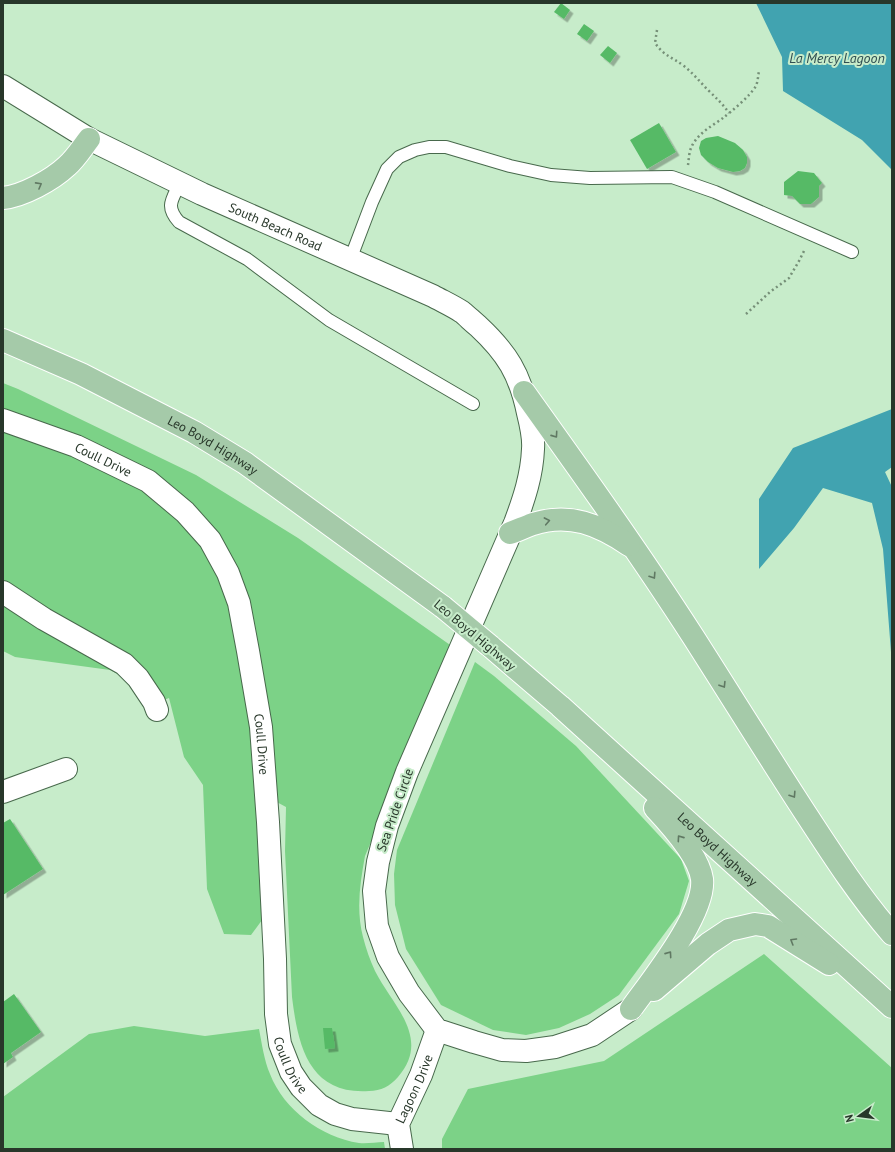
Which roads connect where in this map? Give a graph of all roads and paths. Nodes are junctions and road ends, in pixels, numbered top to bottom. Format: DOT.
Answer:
graph roads {
  1 [pos="657,30"];
  2 [pos="758,71"];
  3 [pos="3,86"];
  4 [pos="729,113"];
  5 [pos="90,139"];
  6 [pos="687,182"];
  7 [pos="180,184"];
  8 [pos="3,198"];
  9 [pos="810,234"];
  10 [pos="852,252"];
  11 [pos="350,260"];
  12 [pos="746,314"];
  13 [pos="3,340"];
  14 [pos="524,392"];
  15 [pos="474,404"];
  16 [pos="3,420"];
  17 [pos="510,533"];
  18 [pos="636,550"];
  19 [pos="3,592"];
  20 [pos="560,706"];
  21 [pos="156,710"];
  22 [pos="66,769"];
  23 [pos="3,792"];
  24 [pos="892,934"];
  25 [pos="892,1007"];
  26 [pos="631,1009"];
  27 [pos="892,1014"];
  28 [pos="437,1030"];
  29 [pos="398,1124"];
  30 [pos="402,1149"];
  1 -- 4 [label="path"];
  2 -- 4 [label="path"];
  3 -- 5 [label="street, South Beach Road"];
  4 -- 6 [label="path"];
  5 -- 7 [label="street, South Beach Road"];
  8 -- 5 [label="main road, one-way"];
  6 -- 9 [label="lane"];
  6 -- 11 [label="lane"];
  7 -- 11 [label="street, South Beach Road"];
  7 -- 15 [label="lane"];
  9 -- 10 [label="lane"];
  9 -- 12 [label="path"];
  11 -- 14 [label="street, South Beach Road"];
  13 -- 20 [label="main road, Leo Boyd Highway, bridge"];
  14 -- 17 [label="street, Sea Pride Circle"];
  14 -- 18 [label="main road, one-way"];
  16 -- 29 [label="street, Coull Drive"];
  17 -- 18 [label="main road, one-way"];
  17 -- 28 [label="street, Sea Pride Circle"];
  18 -- 24 [label="main road, one-way"];
  19 -- 21 [label="street"];
  20 -- 25 [label="main road, Leo Boyd Highway"];
  26 -- 20 [label="main road, one-way"];
  22 -- 23 [label="street"];
  27 -- 26 [label="main road, one-way"];
  26 -- 28 [label="street"];
  28 -- 29 [label="street, Lagoon Drive"];
  29 -- 30 [label="street, Lagoon Drive"];
}
